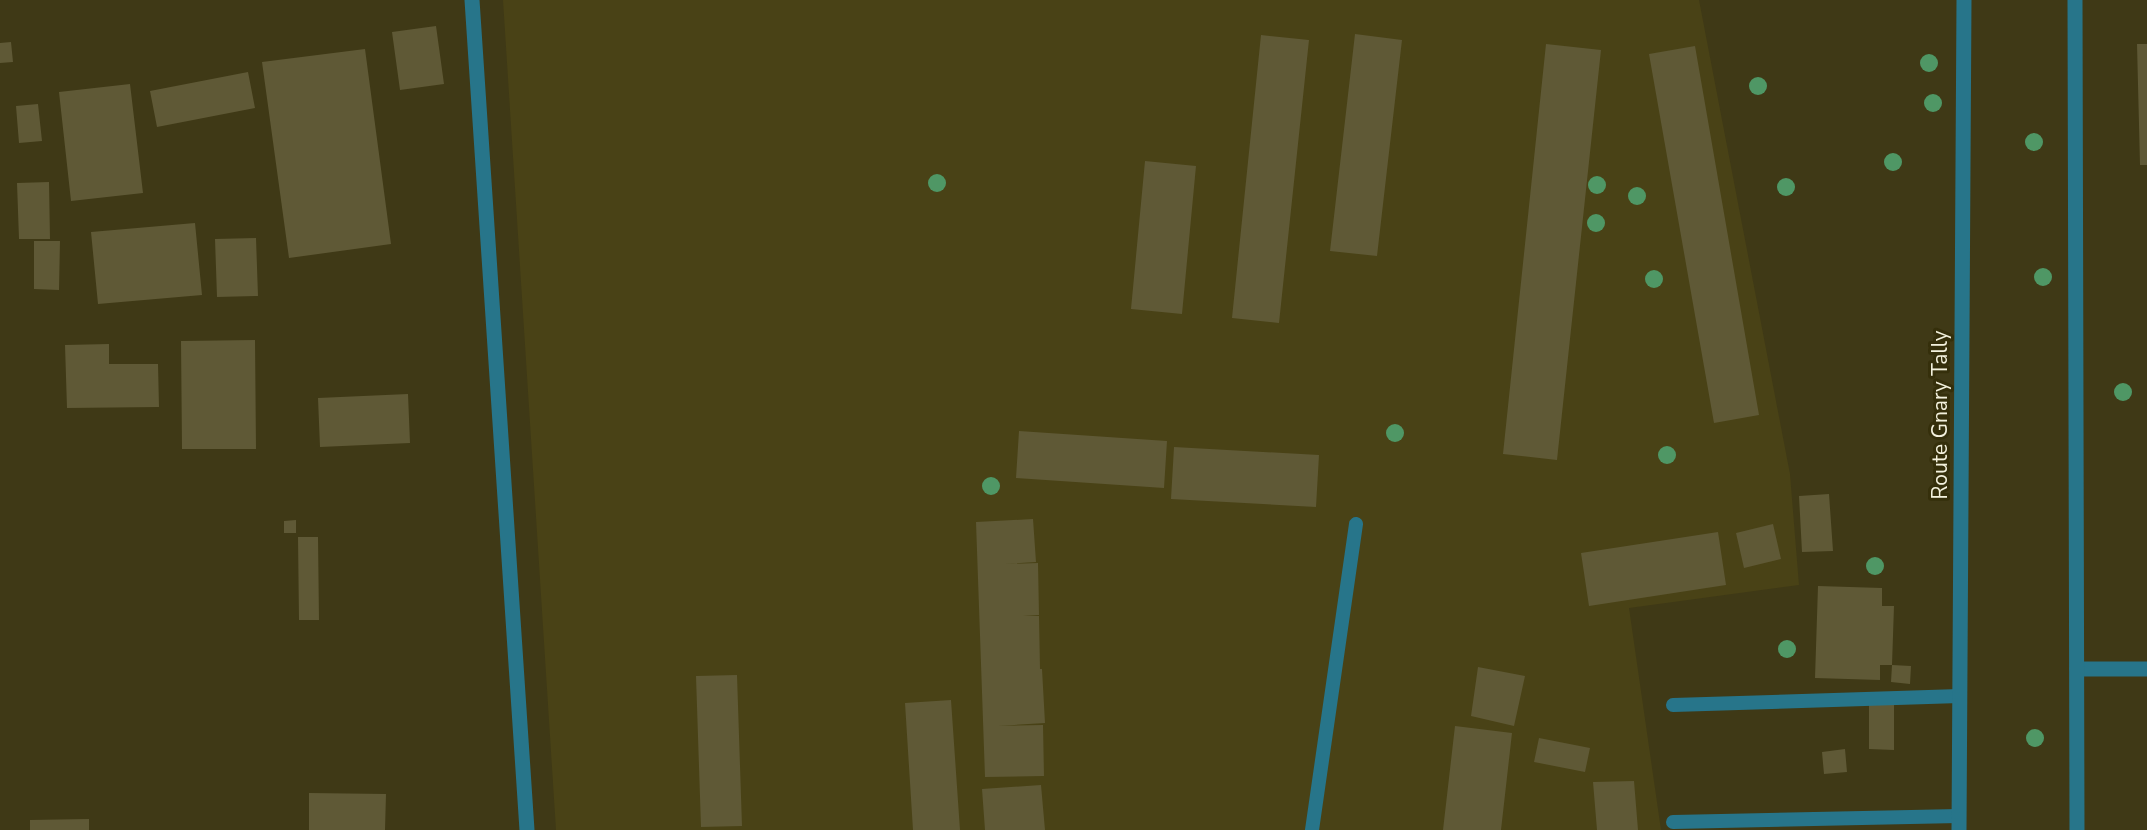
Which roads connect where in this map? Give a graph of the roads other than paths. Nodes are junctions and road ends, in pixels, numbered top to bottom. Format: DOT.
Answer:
graph roads {
  1 [pos="472,0"];
  2 [pos="1964,0"];
  3 [pos="2075,0"];
  4 [pos="1356,524"];
  5 [pos="2077,669"];
  6 [pos="2147,669"];
  7 [pos="1960,696"];
  8 [pos="1673,705"];
  9 [pos="1673,822"];
  10 [pos="1959,823"];
  11 [pos="527,830"];
  12 [pos="1312,830"];
  13 [pos="2077,830"];
  1 -- 11 [label="street"];
  2 -- 7 [label="street, Route Gnary Tally"];
  3 -- 5 [label="street"];
  4 -- 12 [label="lane"];
  5 -- 6 [label="street"];
  5 -- 13 [label="street"];
  7 -- 8 [label="lane"];
  7 -- 10 [label="street, Route Gnary Tally"];
  9 -- 10 [label="lane"];
}
